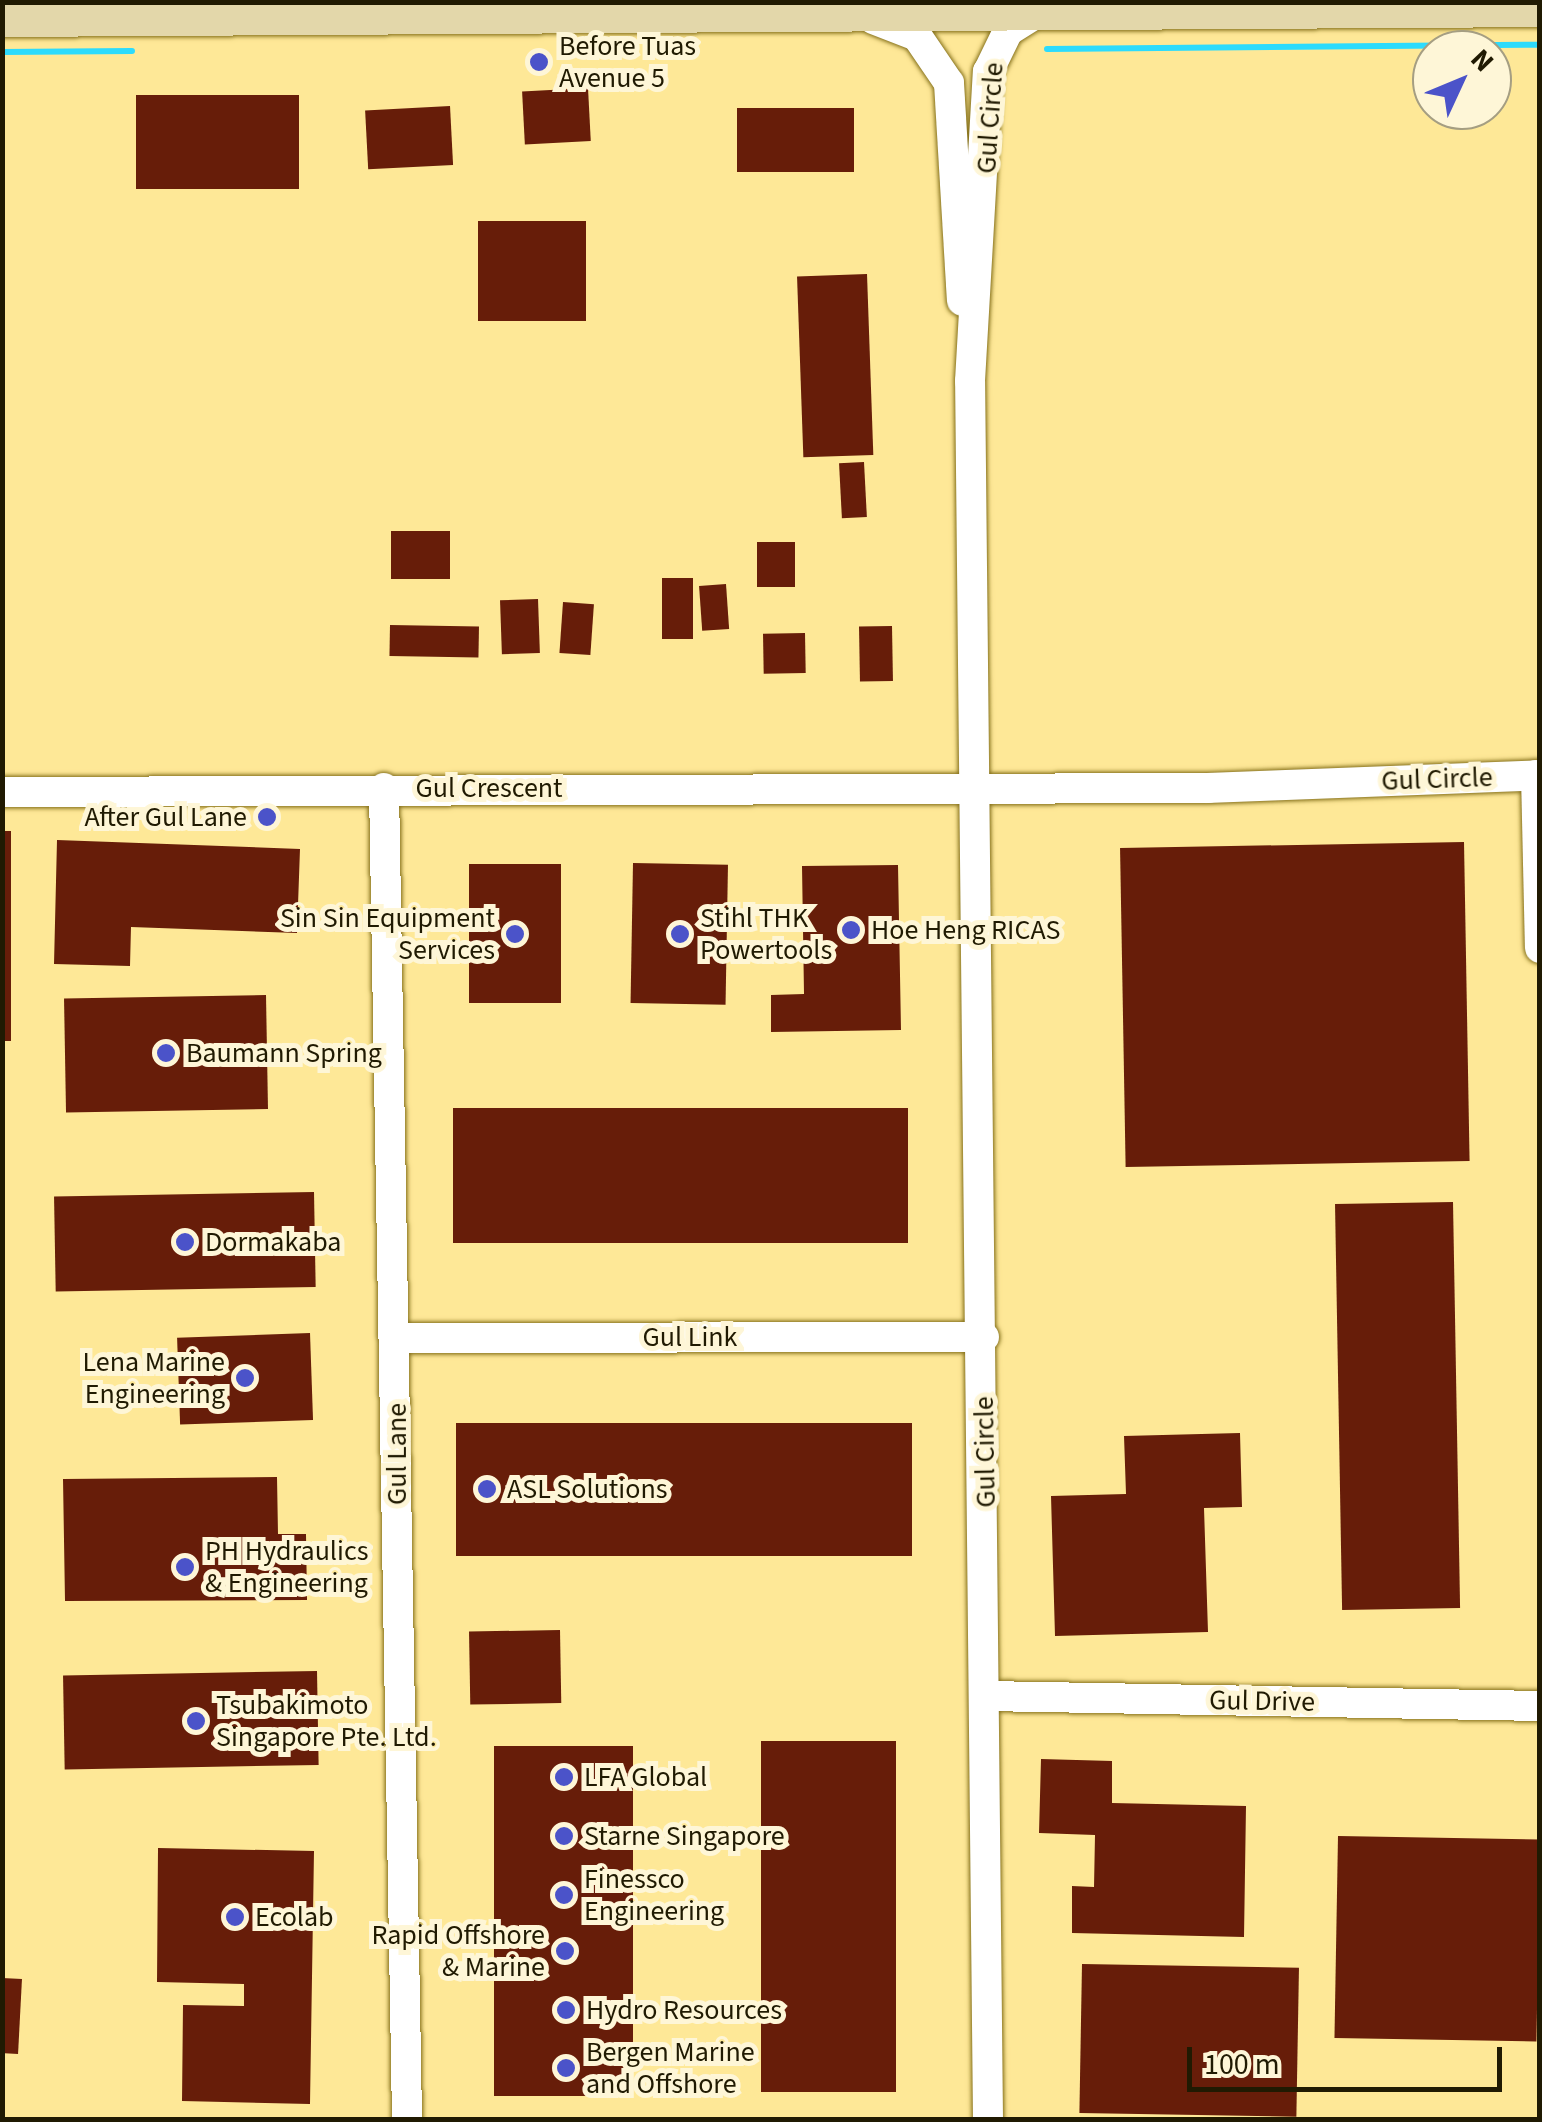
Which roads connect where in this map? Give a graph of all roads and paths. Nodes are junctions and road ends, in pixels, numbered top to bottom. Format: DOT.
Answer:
graph roads {
  1 [pos="357,2"];
  2 [pos="1054,6"];
  3 [pos="1540,8"];
  4 [pos="830,12"];
  5 [pos="443,14"];
  6 [pos="2,18"];
  7 [pos="970,381"];
  8 [pos="1538,776"];
  9 [pos="975,785"];
  10 [pos="384,788"];
  11 [pos="2,792"];
  12 [pos="1540,948"];
  13 [pos="396,1338"];
  14 [pos="984,1338"];
  15 [pos="986,1696"];
  16 [pos="1540,1706"];
  17 [pos="407,2120"];
  18 [pos="988,2120"];
  1 -- 5 [label="main road"];
  2 -- 3 [label="main road"];
  2 -- 4 [label="main road"];
  2 -- 7 [label="street, Gul Circle"];
  4 -- 5 [label="main road"];
  4 -- 7 [label="street, Gul Circle"];
  5 -- 6 [label="main road"];
  7 -- 9 [label="street, Gul Circle"];
  8 -- 9 [label="street, Gul Circle"];
  8 -- 12 [label="street"];
  9 -- 10 [label="street, Gul Crescent"];
  9 -- 14 [label="street, Gul Circle"];
  10 -- 11 [label="street, Gul Crescent"];
  10 -- 13 [label="street, Gul Lane"];
  13 -- 14 [label="street, Gul Link"];
  13 -- 17 [label="street, Gul Lane"];
  14 -- 15 [label="street, Gul Circle"];
  15 -- 16 [label="street, Gul Drive"];
  15 -- 18 [label="street, Gul Circle"];
}
